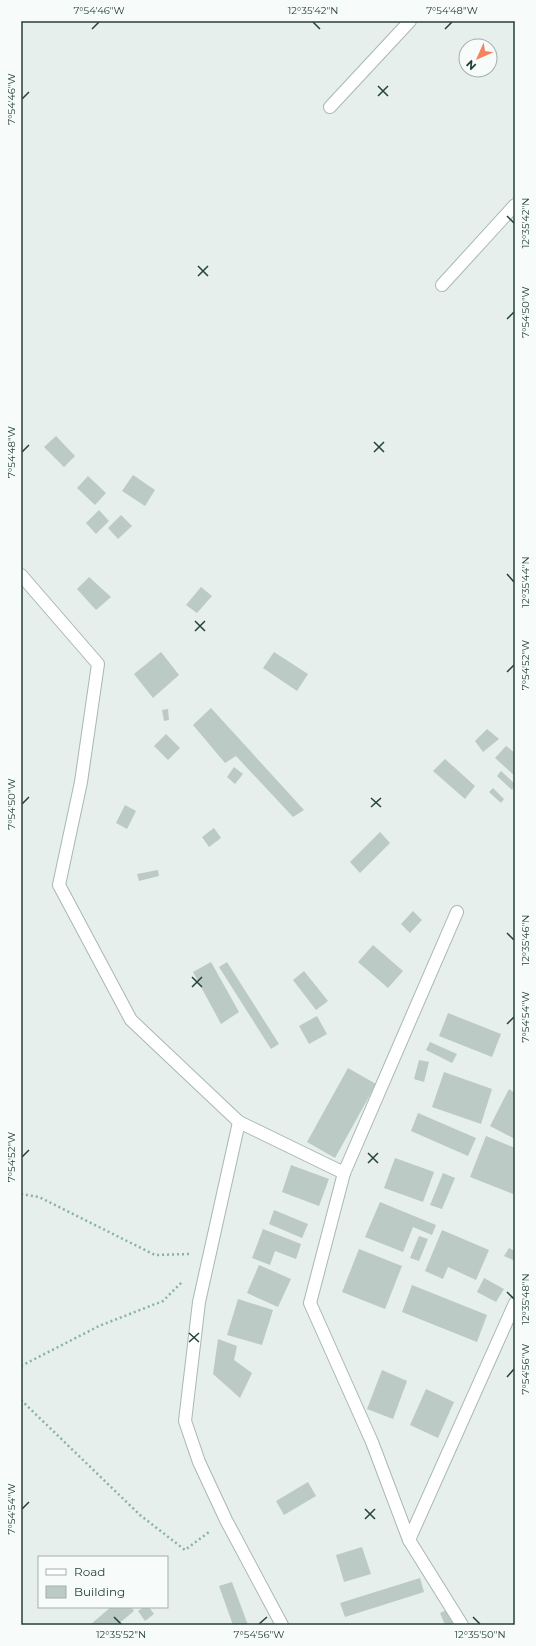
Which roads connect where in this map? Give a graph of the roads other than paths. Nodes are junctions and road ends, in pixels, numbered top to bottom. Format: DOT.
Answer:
graph roads {
  1 [pos="410,21"];
  2 [pos="330,107"];
  3 [pos="515,205"];
  4 [pos="442,285"];
  5 [pos="21,575"];
  6 [pos="457,912"];
  7 [pos="239,1122"];
  8 [pos="344,1172"];
  9 [pos="515,1303"];
  10 [pos="409,1540"];
  11 [pos="282,1625"];
  12 [pos="462,1625"];
  1 -- 2 [label="street"];
  3 -- 4 [label="street"];
  5 -- 7 [label="street"];
  6 -- 8 [label="street"];
  7 -- 8 [label="street"];
  7 -- 11 [label="street"];
  8 -- 10 [label="street"];
  9 -- 10 [label="street"];
  10 -- 12 [label="street"];
}
